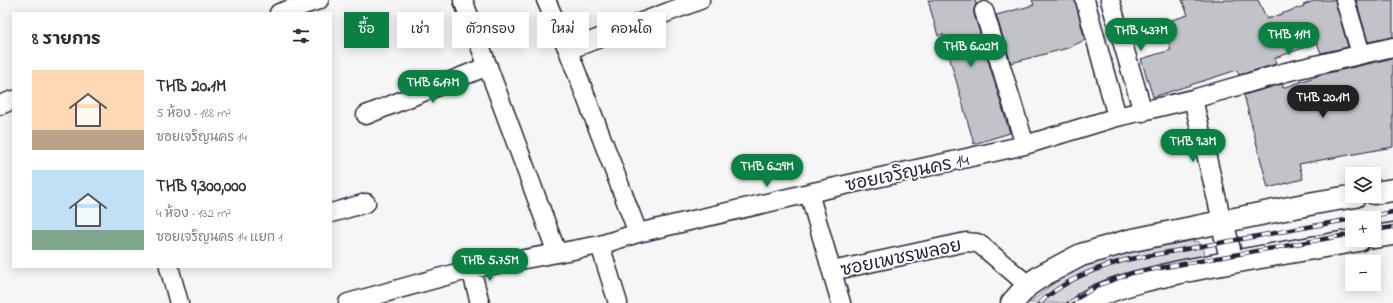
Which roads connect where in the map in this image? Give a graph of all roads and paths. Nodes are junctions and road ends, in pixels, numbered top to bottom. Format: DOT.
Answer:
graph roads {
  1 [pos="319,0"];
  2 [pos="463,0"];
  3 [pos="546,0"];
  4 [pos="700,0"];
  5 [pos="1085,0"];
  6 [pos="1110,0"];
  7 [pos="1345,0"];
  8 [pos="984,11"];
  9 [pos="282,12"];
  10 [pos="1393,47"];
  11 [pos="568,50"];
  12 [pos="1361,54"];
  13 [pos="488,66"];
  14 [pos="1193,99"];
  15 [pos="12,100"];
  16 [pos="0,105"];
  17 [pos="1143,112"];
  18 [pos="366,115"];
  19 [pos="1117,117"];
  20 [pos="1024,145"];
  21 [pos="1393,190"];
  22 [pos="1381,192"];
  23 [pos="809,193"];
  24 [pos="1345,198"];
  25 [pos="366,203"];
  26 [pos="332,213"];
  27 [pos="1222,221"];
  28 [pos="638,233"];
  29 [pos="1393,234"];
  30 [pos="1381,237"];
  31 [pos="1345,243"];
  32 [pos="600,245"];
  33 [pos="557,252"];
  34 [pos="1232,262"];
  35 [pos="169,268"];
  36 [pos="471,269"];
  37 [pos="832,271"];
  38 [pos="1028,285"];
  39 [pos="179,303"];
  40 [pos="348,303"];
  41 [pos="480,303"];
  42 [pos="618,303"];
  43 [pos="841,303"];
  44 [pos="1012,303"];
  45 [pos="1086,303"];
  1 -- 9 [label="street"];
  2 -- 13 [label="street"];
  3 -- 11 [label="street"];
  4 -- 11 [label="street"];
  5 -- 19 [label="street"];
  6 -- 17 [label="street"];
  7 -- 12 [label="street"];
  8 -- 20 [label="street"];
  10 -- 12 [label="street, ซอยเจริญนคร 14"];
  11 -- 28 [label="street"];
  12 -- 14 [label="street, ซอยเจริญนคร 14"];
  13 -- 18 [label="street"];
  13 -- 33 [label="street"];
  14 -- 17 [label="street, ซอยเจริญนคร 14"];
  14 -- 27 [label="street"];
  15 -- 16 [label="street"];
  17 -- 19 [label="street, ซอยเจริญนคร 14"];
  19 -- 20 [label="street, ซอยเจริญนคร 14"];
  20 -- 23 [label="street, ซอยเจริญนคร 14"];
  21 -- 22 [label="main road"];
  23 -- 28 [label="street, ซอยเจริญนคร 14"];
  23 -- 37 [label="street, ซอยเพชรพลอย"];
  24 -- 27 [label="main road"];
  25 -- 26 [label="street"];
  27 -- 34 [label="main road"];
  27 -- 38 [label="main road"];
  28 -- 32 [label="street, ซอยเจริญนคร 14"];
  29 -- 30 [label="main road"];
  31 -- 34 [label="main road"];
  32 -- 33 [label="street, ซอยเจริญนคร 14"];
  32 -- 42 [label="street"];
  33 -- 36 [label="street, ซอยเจริญนคร 14"];
  34 -- 45 [label="main road"];
  35 -- 39 [label="street"];
  36 -- 40 [label="street, ซอยเจริญนคร 14"];
  36 -- 41 [label="street"];
  37 -- 38 [label="street, ซอยเพชรพลอย"];
  37 -- 43 [label="street, ซอยเพชรพลอย"];
  38 -- 44 [label="main road"];
}
